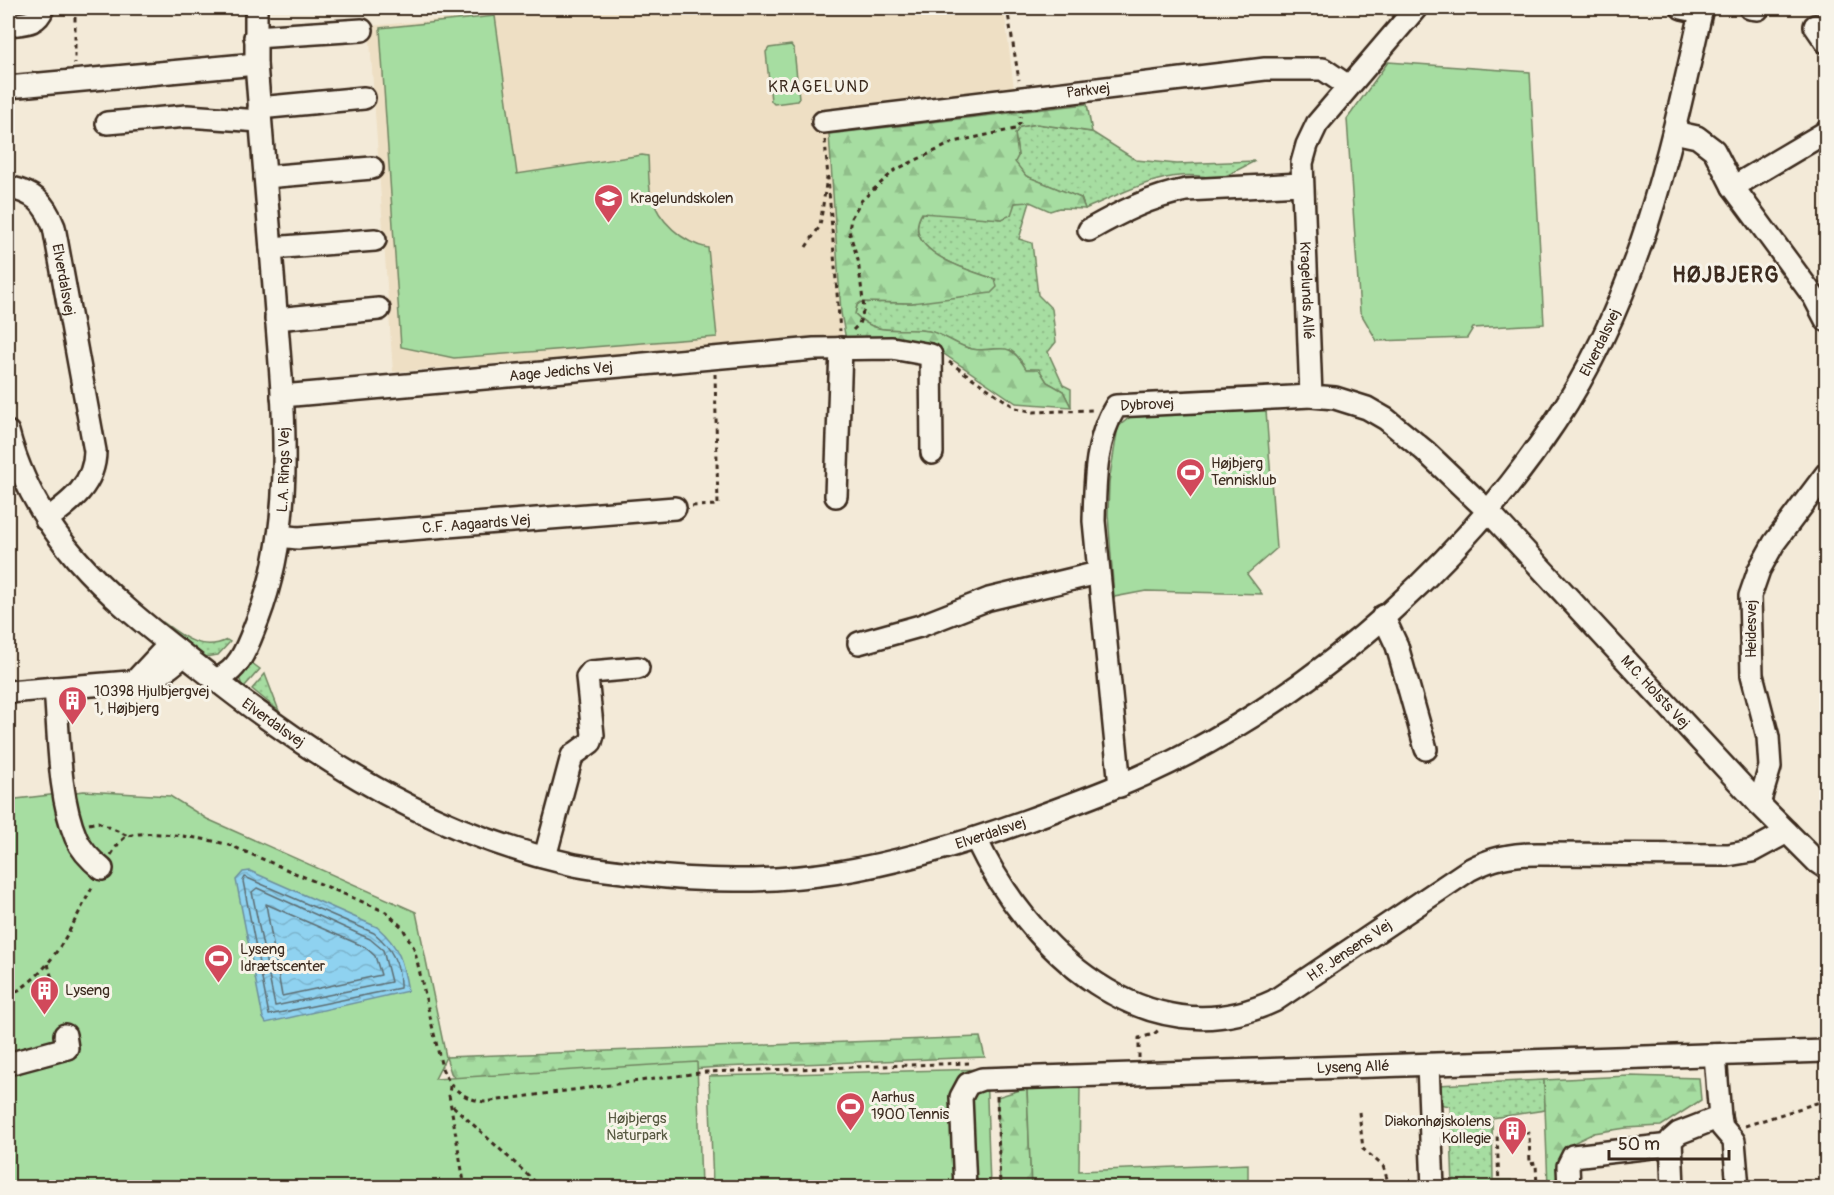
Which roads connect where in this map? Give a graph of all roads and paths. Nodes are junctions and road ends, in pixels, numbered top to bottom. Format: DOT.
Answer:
graph roads {
  1 [pos="43,8"];
  2 [pos="75,8"];
  3 [pos="256,8"];
  4 [pos="1007,8"];
  5 [pos="1416,8"];
  6 [pos="1695,9"];
  7 [pos="8,25"];
  8 [pos="362,30"];
  9 [pos="255,37"];
  10 [pos="256,64"];
  11 [pos="75,81"];
  12 [pos="1348,86"];
  13 [pos="8,87"];
  14 [pos="1022,97"];
  15 [pos="364,98"];
  16 [pos="260,114"];
  17 [pos="823,122"];
  18 [pos="107,123"];
  19 [pos="1674,132"];
  20 [pos="1827,132"];
  21 [pos="372,168"];
  22 [pos="828,176"];
  23 [pos="265,177"];
  24 [pos="1300,184"];
  25 [pos="8,187"];
  26 [pos="1732,187"];
  27 [pos="1089,230"];
  28 [pos="375,240"];
  29 [pos="271,248"];
  30 [pos="806,248"];
  31 [pos="379,309"];
  32 [pos="276,319"];
  33 [pos="1827,320"];
  34 [pos="841,348"];
  35 [pos="931,355"];
  36 [pos="715,358"];
  37 [pos="282,396"];
  38 [pos="1311,396"];
  39 [pos="1111,413"];
  40 [pos="8,432"];
  41 [pos="932,453"];
  42 [pos="1827,474"];
  43 [pos="836,496"];
  44 [pos="675,508"];
  45 [pos="1489,512"];
  46 [pos="46,520"];
  47 [pos="279,536"];
  48 [pos="1098,573"];
  49 [pos="1383,616"];
  50 [pos="859,642"];
  51 [pos="176,649"];
  52 [pos="638,668"];
  53 [pos="216,680"];
  54 [pos="55,687"];
  55 [pos="8,692"];
  56 [pos="1426,749"];
  57 [pos="1120,786"];
  58 [pos="1759,804"];
  59 [pos="73,827"];
  60 [pos="1787,832"];
  61 [pos="128,836"];
  62 [pos="976,839"];
  63 [pos="545,857"];
  64 [pos="1827,868"];
  65 [pos="102,869"];
  66 [pos="48,964"];
  67 [pos="8,996"];
  68 [pos="57,998"];
  69 [pos="65,1035"];
  70 [pos="1827,1051"];
  71 [pos="1715,1054"];
  72 [pos="8,1064"];
  73 [pos="1428,1065"];
  74 [pos="993,1078"];
  75 [pos="450,1085"];
  76 [pos="1827,1100"];
  77 [pos="453,1106"];
  78 [pos="1359,1112"];
  79 [pos="1723,1124"];
  80 [pos="1670,1145"];
  81 [pos="1499,1186"];
  82 [pos="1511,1186"];
  83 [pos="465,1188"];
  84 [pos="542,1188"];
  85 [pos="965,1188"];
  86 [pos="1000,1188"];
  87 [pos="1390,1188"];
  88 [pos="1433,1188"];
  89 [pos="1457,1188"];
  90 [pos="1537,1188"];
  91 [pos="1569,1188"];
  92 [pos="1673,1188"];
  93 [pos="1738,1188"];
  1 -- 7 [label="street"];
  2 -- 11 [label="path"];
  3 -- 9 [label="street, L.A. Rings Vej"];
  4 -- 14 [label="path"];
  5 -- 12 [label="street, Kragelunds Allé"];
  6 -- 19 [label="street, Elverdalsvej"];
  8 -- 9 [label="street"];
  9 -- 10 [label="street, L.A. Rings Vej"];
  10 -- 11 [label="street"];
  10 -- 16 [label="street, L.A. Rings Vej"];
  11 -- 13 [label="street"];
  12 -- 14 [label="street, Parkvej"];
  12 -- 24 [label="street, Kragelunds Allé"];
  14 -- 17 [label="street, Parkvej"];
  14 -- 34 [label="path"];
  15 -- 16 [label="street"];
  16 -- 18 [label="street"];
  16 -- 23 [label="street, L.A. Rings Vej"];
  17 -- 22 [label="path"];
  19 -- 26 [label="street"];
  19 -- 45 [label="street, Elverdalsvej"];
  20 -- 26 [label="street"];
  21 -- 23 [label="street"];
  22 -- 30 [label="path"];
  22 -- 34 [label="path"];
  23 -- 29 [label="street, L.A. Rings Vej"];
  24 -- 27 [label="street"];
  24 -- 38 [label="street, Kragelunds Allé"];
  25 -- 46 [label="street, Elverdalsvej"];
  26 -- 33 [label="street"];
  28 -- 29 [label="street"];
  29 -- 32 [label="street, L.A. Rings Vej"];
  31 -- 32 [label="street"];
  32 -- 37 [label="street, L.A. Rings Vej"];
  34 -- 35 [label="street, Aage Jedichs Vej"];
  34 -- 36 [label="street, Aage Jedichs Vej"];
  34 -- 43 [label="street"];
  35 -- 39 [label="path"];
  35 -- 41 [label="street"];
  36 -- 37 [label="street, Aage Jedichs Vej"];
  36 -- 44 [label="path"];
  37 -- 47 [label="street, L.A. Rings Vej"];
  38 -- 39 [label="street, Dybrovej"];
  38 -- 45 [label="street"];
  39 -- 48 [label="street, Dybrovej"];
  40 -- 46 [label="street, Elverdalsvej"];
  42 -- 58 [label="street, Heidesvej"];
  44 -- 47 [label="street, C.F. Aagaards Vej"];
  45 -- 49 [label="street, Elverdalsvej"];
  45 -- 58 [label="street, M.C. Holsts Vej"];
  46 -- 51 [label="street, Elverdalsvej"];
  47 -- 53 [label="street, L.A. Rings Vej"];
  48 -- 50 [label="street"];
  48 -- 57 [label="street, Dybrovej"];
  49 -- 56 [label="street"];
  49 -- 57 [label="street, Elverdalsvej"];
  51 -- 53 [label="street, Elverdalsvej"];
  51 -- 54 [label="street"];
  52 -- 63 [label="street"];
  53 -- 63 [label="street, Elverdalsvej"];
  54 -- 55 [label="street"];
  54 -- 59 [label="street"];
  57 -- 62 [label="street, Elverdalsvej"];
  58 -- 60 [label="street, M.C. Holsts Vej"];
  59 -- 61 [label="path"];
  59 -- 65 [label="street"];
  60 -- 62 [label="street, H.P. Jensens Vej"];
  60 -- 64 [label="street, M.C. Holsts Vej"];
  61 -- 65 [label="path"];
  61 -- 75 [label="path"];
  62 -- 63 [label="street, Elverdalsvej"];
  65 -- 66 [label="path"];
  66 -- 67 [label="path"];
  66 -- 68 [label="path"];
  69 -- 72 [label="street"];
  70 -- 71 [label="street, Lyseng Allé"];
  71 -- 73 [label="street, Lyseng Allé"];
  71 -- 79 [label="street"];
  73 -- 74 [label="street, Lyseng Allé"];
  73 -- 88 [label="street"];
  74 -- 75 [label="path"];
  74 -- 85 [label="street, Lyseng Allé"];
  74 -- 86 [label="path"];
  75 -- 77 [label="path"];
  76 -- 79 [label="path"];
  77 -- 83 [label="path"];
  77 -- 84 [label="path"];
  78 -- 87 [label="path"];
  79 -- 80 [label="street"];
  79 -- 93 [label="street"];
  80 -- 91 [label="street"];
  80 -- 92 [label="street"];
  81 -- 82 [label="path"];
  81 -- 89 [label="path"];
  81 -- 90 [label="path"];
}
